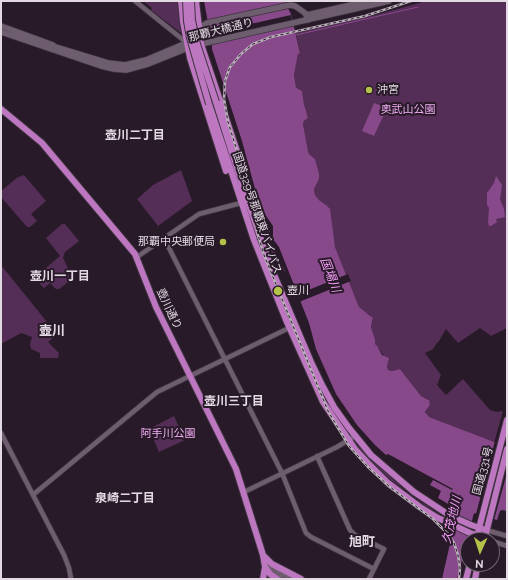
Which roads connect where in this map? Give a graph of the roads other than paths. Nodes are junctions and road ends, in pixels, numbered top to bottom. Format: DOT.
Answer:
graph roads {
  1 [pos="135,1"];
  2 [pos="181,1"];
  3 [pos="186,1"];
  4 [pos="192,1"];
  5 [pos="196,1"];
  6 [pos="368,1"];
  7 [pos="389,1"];
  8 [pos="308,17"];
  9 [pos="1,29"];
  10 [pos="199,32"];
  11 [pos="1,35"];
  12 [pos="201,44"];
  13 [pos="187,45"];
  14 [pos="60,50"];
  15 [pos="212,103"];
  16 [pos="1,109"];
  17 [pos="242,200"];
  18 [pos="164,238"];
  19 [pos="137,257"];
  20 [pos="296,324"];
  21 [pos="289,328"];
  22 [pos="224,359"];
  23 [pos="190,375"];
  24 [pos="507,420"];
  25 [pos="1,433"];
  26 [pos="355,436"];
  27 [pos="4,439"];
  28 [pos="349,441"];
  29 [pos="1,444"];
  30 [pos="507,449"];
  31 [pos="317,456"];
  32 [pos="282,473"];
  33 [pos="244,492"];
  34 [pos="34,494"];
  35 [pos="475,526"];
  36 [pos="486,530"];
  37 [pos="468,532"];
  38 [pos="476,532"];
  39 [pos="507,536"];
  40 [pos="264,557"];
  41 [pos="265,567"];
  42 [pos="278,567"];
  43 [pos="374,569"];
  44 [pos="71,579"];
  45 [pos="263,579"];
  46 [pos="277,579"];
  47 [pos="282,579"];
  48 [pos="291,579"];
  49 [pos="301,579"];
  50 [pos="369,579"];
  1 -- 13 [label="street"];
  2 -- 13 [label="highway"];
  3 -- 15 [label="highway, 国道329号那覇東バイパス, bridge"];
  4 -- 15 [label="highway, 国道329号那覇東バイパス, bridge"];
  5 -- 10 [label="highway"];
  6 -- 8 [label="main road, 那覇大橋通り"];
  7 -- 8 [label="main road, 那覇大橋通り"];
  8 -- 10 [label="main road, 那覇大橋通り"];
  8 -- 12 [label="main road, 那覇大橋通り"];
  9 -- 14 [label="main road"];
  10 -- 12 [label="highway"];
  10 -- 13 [label="main road, 那覇大橋通り"];
  11 -- 14 [label="main road"];
  12 -- 13 [label="main road, 那覇大橋通り"];
  12 -- 17 [label="highway"];
  13 -- 14 [label="main road, 那覇大橋通り"];
  13 -- 17 [label="highway"];
  15 -- 17 [label="highway, 国道329号那覇東バイパス"];
  16 -- 19 [label="highway, 壺川通り"];
  17 -- 18 [label="street"];
  17 -- 20 [label="highway, 国道329号那覇東バイパス"];
  17 -- 21 [label="highway, 国道329号那覇東バイパス"];
  18 -- 19 [label="street"];
  18 -- 22 [label="street"];
  19 -- 23 [label="highway, 壺川通り"];
  20 -- 21 [label="highway"];
  20 -- 26 [label="highway, 国道329号那覇東バイパス"];
  21 -- 22 [label="street"];
  21 -- 28 [label="highway, 国道329号那覇東バイパス"];
  22 -- 23 [label="street"];
  22 -- 32 [label="street"];
  23 -- 33 [label="highway, 壺川通り"];
  23 -- 34 [label="street"];
  24 -- 35 [label="highway, 国道331号"];
  25 -- 27 [label="street"];
  26 -- 28 [label="street"];
  26 -- 35 [label="highway, 国道329号那覇東バイパス"];
  27 -- 29 [label="street"];
  27 -- 34 [label="street"];
  28 -- 31 [label="street"];
  28 -- 37 [label="highway, 国道329号那覇東バイパス"];
  30 -- 36 [label="highway, 国道331号"];
  31 -- 32 [label="street"];
  31 -- 43 [label="street"];
  32 -- 33 [label="street"];
  32 -- 43 [label="street"];
  33 -- 40 [label="highway, 壺川通り"];
  34 -- 44 [label="street"];
  35 -- 36 [label="highway, 国道329号那覇東バイパス"];
  35 -- 38 [label="highway, 国道331号"];
  36 -- 39 [label="street"];
  40 -- 41 [label="highway, 壺川通り"];
  40 -- 42 [label="highway"];
  40 -- 47 [label="main road"];
  41 -- 45 [label="highway, 壺川通り"];
  41 -- 46 [label="highway"];
  42 -- 48 [label="street"];
  42 -- 49 [label="highway"];
  43 -- 50 [label="street"];
}
